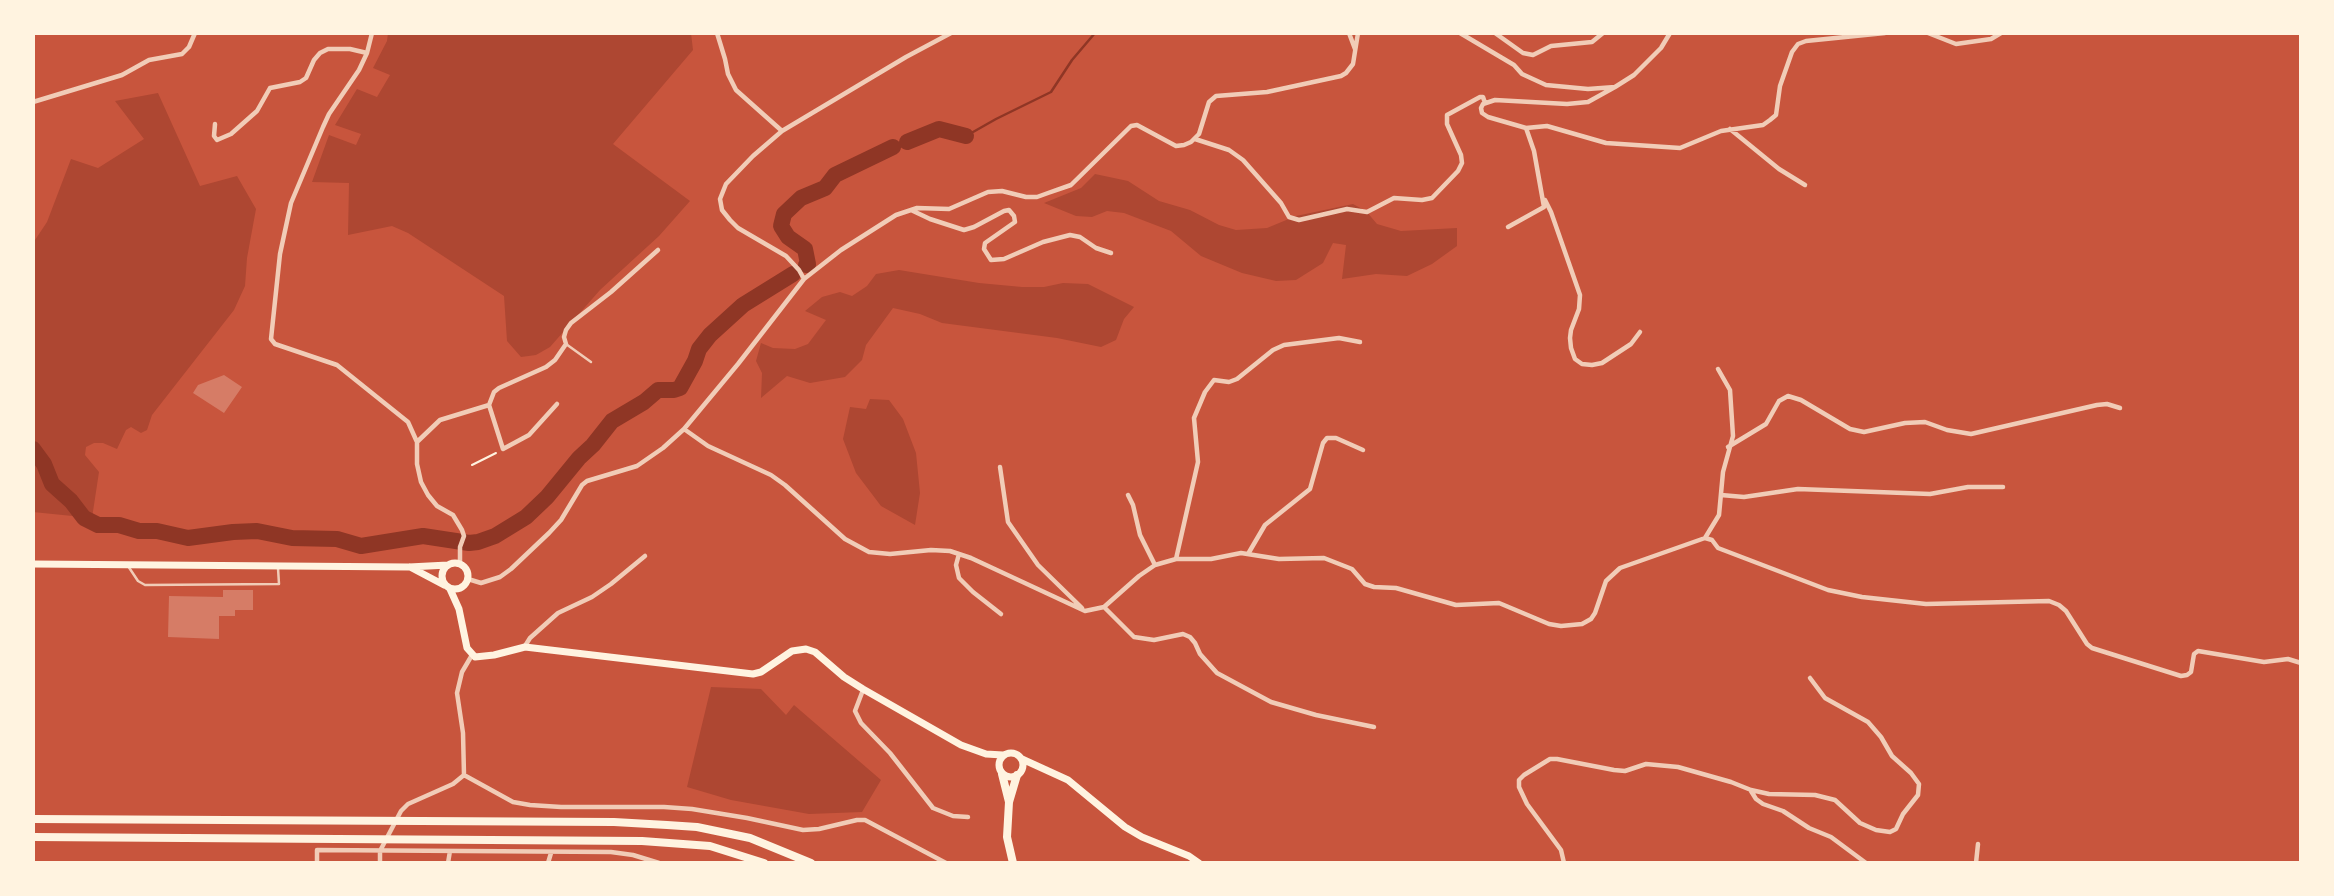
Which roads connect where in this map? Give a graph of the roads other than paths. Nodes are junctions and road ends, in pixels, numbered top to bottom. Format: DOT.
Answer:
graph roads {
  1 [pos="195,33"];
  2 [pos="372,33"];
  3 [pos="717,33"];
  4 [pos="951,33"];
  5 [pos="1349,33"];
  6 [pos="1358,33"];
  7 [pos="1460,33"];
  8 [pos="1495,33"];
  9 [pos="1603,33"];
  10 [pos="1670,33"];
  11 [pos="1885,33"];
  12 [pos="1928,33"];
  13 [pos="2001,33"];
  14 [pos="1356,50"];
  15 [pos="368,53"];
  16 [pos="1615,87"];
  17 [pos="33,102"];
  18 [pos="1485,103"];
  19 [pos="215,124"];
  20 [pos="1526,128"];
  21 [pos="1729,129"];
  22 [pos="782,131"];
  23 [pos="1195,139"];
  24 [pos="1805,185"];
  25 [pos="1545,200"];
  26 [pos="910,210"];
  27 [pos="1508,227"];
  28 [pos="658,250"];
  29 [pos="1111,253"];
  30 [pos="804,279"];
  31 [pos="1640,332"];
  32 [pos="1360,342"];
  33 [pos="566,344"];
  34 [pos="591,362"];
  35 [pos="1718,369"];
  36 [pos="557,404"];
  37 [pos="489,405"];
  38 [pos="2120,408"];
  39 [pos="684,429"];
  40 [pos="417,442"];
  41 [pos="1728,447"];
  42 [pos="1363,450"];
  43 [pos="1000,467"];
  44 [pos="2003,487"];
  45 [pos="1128,495"];
  46 [pos="1721,495"];
  47 [pos="1705,538"];
  48 [pos="959,554"];
  49 [pos="1248,554"];
  50 [pos="645,556"];
  51 [pos="1176,559"];
  52 [pos="33,564"];
  53 [pos="460,564"];
  54 [pos="448,565"];
  55 [pos="1155,565"];
  56 [pos="128,566"];
  57 [pos="278,566"];
  58 [pos="409,567"];
  59 [pos="468,579"];
  60 [pos="447,587"];
  61 [pos="462,587"];
  62 [pos="1104,607"];
  63 [pos="459,610"];
  64 [pos="1085,611"];
  65 [pos="1001,614"];
  66 [pos="525,647"];
  67 [pos="472,655"];
  68 [pos="2301,663"];
  69 [pos="1810,678"];
  70 [pos="863,689"];
  71 [pos="1374,727"];
  72 [pos="986,754"];
  73 [pos="1003,755"];
  74 [pos="1022,759"];
  75 [pos="1000,770"];
  76 [pos="1042,770"];
  77 [pos="1020,772"];
  78 [pos="464,775"];
  79 [pos="1751,790"];
  80 [pos="1009,802"];
  81 [pos="968,817"];
  82 [pos="33,818"];
  83 [pos="33,837"];
  84 [pos="750,838"];
  85 [pos="1978,844"];
  86 [pos="380,851"];
  87 [pos="450,851"];
  88 [pos="551,852"];
  89 [pos="317,863"];
  90 [pos="380,863"];
  91 [pos="448,863"];
  92 [pos="548,863"];
  93 [pos="659,863"];
  94 [pos="764,863"];
  95 [pos="811,863"];
  96 [pos="818,863"];
  97 [pos="946,863"];
  98 [pos="1013,863"];
  99 [pos="1199,863"];
  100 [pos="1564,863"];
  101 [pos="1866,863"];
  102 [pos="1976,863"];
  1 -- 17 [label="street"];
  2 -- 15 [label="street"];
  3 -- 22 [label="street"];
  4 -- 22 [label="street"];
  5 -- 14 [label="street"];
  6 -- 14 [label="street"];
  7 -- 16 [label="street"];
  8 -- 9 [label="street"];
  10 -- 16 [label="street"];
  11 -- 21 [label="street"];
  12 -- 13 [label="street"];
  14 -- 23 [label="street"];
  15 -- 19 [label="street"];
  15 -- 40 [label="street"];
  16 -- 18 [label="street"];
  18 -- 20 [label="street"];
  18 -- 23 [label="street"];
  20 -- 21 [label="street"];
  20 -- 25 [label="street"];
  21 -- 24 [label="street"];
  22 -- 30 [label="street"];
  23 -- 26 [label="street"];
  25 -- 27 [label="street"];
  25 -- 31 [label="street"];
  26 -- 29 [label="street"];
  26 -- 30 [label="street"];
  28 -- 33 [label="street"];
  30 -- 39 [label="street"];
  32 -- 51 [label="street"];
  33 -- 34 [label="lane"];
  33 -- 37 [label="street"];
  35 -- 41 [label="street"];
  36 -- 37 [label="street"];
  37 -- 40 [label="street"];
  38 -- 41 [label="street"];
  39 -- 48 [label="street"];
  39 -- 59 [label="street"];
  40 -- 53 [label="street"];
  41 -- 46 [label="street"];
  42 -- 49 [label="street"];
  43 -- 64 [label="street"];
  44 -- 46 [label="street"];
  45 -- 55 [label="street"];
  46 -- 47 [label="street"];
  47 -- 49 [label="street"];
  47 -- 68 [label="street"];
  48 -- 64 [label="street"];
  48 -- 65 [label="street"];
  49 -- 51 [label="street"];
  50 -- 66 [label="street"];
  51 -- 55 [label="street"];
  52 -- 56 [label="main road"];
  53 -- 54 [label="main road"];
  53 -- 59 [label="main road"];
  54 -- 58 [label="main road"];
  54 -- 60 [label="main road"];
  55 -- 62 [label="street"];
  56 -- 57 [label="main road"];
  56 -- 57 [label="lane"];
  57 -- 58 [label="main road"];
  58 -- 60 [label="main road"];
  59 -- 61 [label="main road"];
  60 -- 61 [label="main road"];
  60 -- 63 [label="main road"];
  61 -- 63 [label="main road"];
  62 -- 64 [label="street"];
  62 -- 71 [label="street"];
  63 -- 67 [label="main road"];
  66 -- 67 [label="main road"];
  66 -- 70 [label="main road"];
  67 -- 78 [label="street"];
  69 -- 79 [label="street"];
  70 -- 72 [label="main road"];
  70 -- 81 [label="street"];
  72 -- 73 [label="main road"];
  72 -- 75 [label="main road"];
  73 -- 74 [label="main road"];
  73 -- 75 [label="main road"];
  74 -- 76 [label="main road"];
  74 -- 77 [label="main road"];
  75 -- 77 [label="main road"];
  75 -- 80 [label="highway"];
  76 -- 77 [label="main road"];
  76 -- 99 [label="main road"];
  77 -- 80 [label="highway"];
  78 -- 86 [label="street"];
  78 -- 97 [label="street"];
  79 -- 100 [label="street"];
  79 -- 101 [label="street"];
  80 -- 98 [label="highway"];
  82 -- 84 [label="highway"];
  83 -- 94 [label="highway"];
  84 -- 95 [label="highway"];
  84 -- 96 [label="highway"];
  85 -- 102 [label="street"];
  86 -- 87 [label="street"];
  86 -- 89 [label="street"];
  86 -- 90 [label="street"];
  87 -- 88 [label="street"];
  87 -- 91 [label="street"];
  88 -- 92 [label="street"];
  88 -- 93 [label="street"];
}
